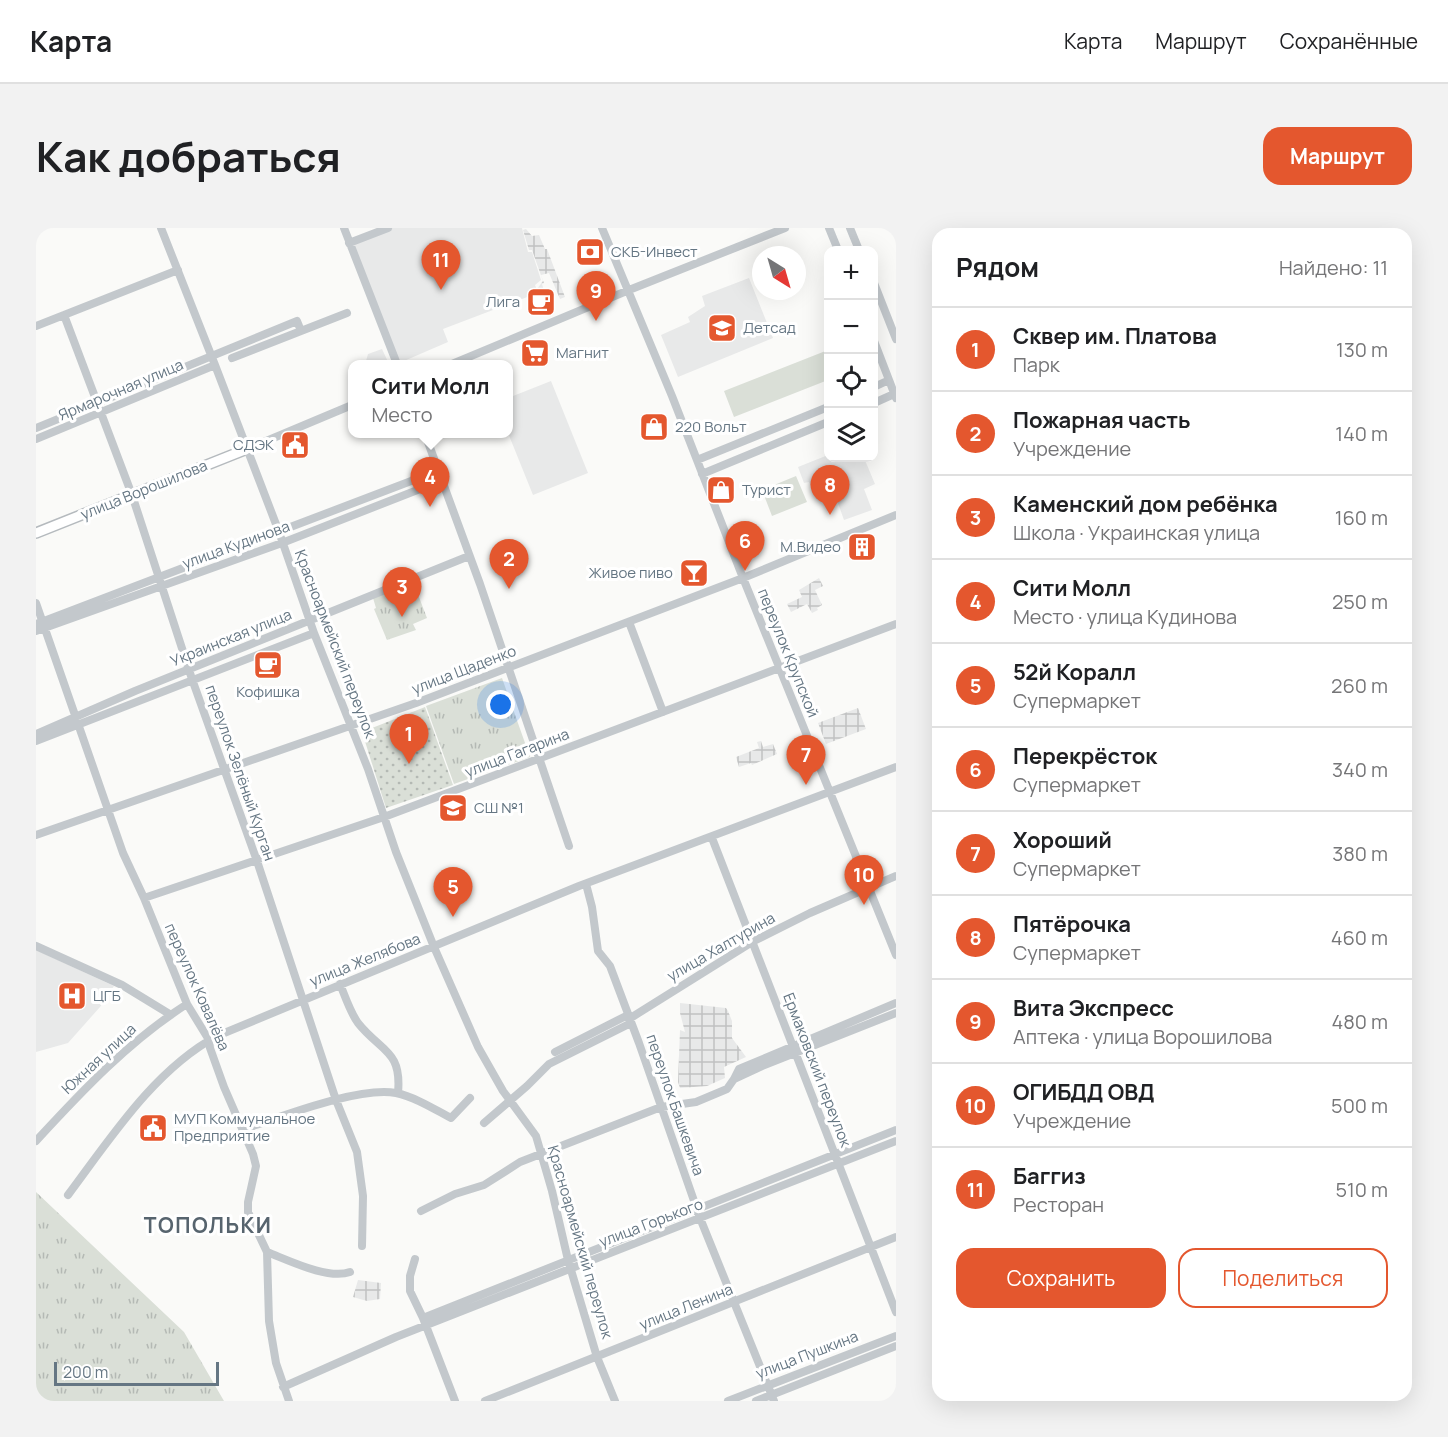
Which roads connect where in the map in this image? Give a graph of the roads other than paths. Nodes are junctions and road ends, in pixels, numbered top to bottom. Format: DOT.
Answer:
graph roads {
  1 [pos="161,228"];
  2 [pos="344,228"];
  3 [pos="388,228"];
  4 [pos="602,228"];
  5 [pos="784,228"];
  6 [pos="829,228"];
  7 [pos="850,228"];
  8 [pos="349,243"];
  9 [pos="836,246"];
  10 [pos="858,246"];
  11 [pos="178,270"];
  12 [pos="629,290"];
  13 [pos="878,295"];
  14 [pos="347,313"];
  15 [pos="64,315"];
  16 [pos="36,326"];
  17 [pos="301,331"];
  18 [pos="896,339"];
  19 [pos="878,353"];
  20 [pos="212,355"];
  21 [pos="232,358"];
  22 [pos="395,360"];
  23 [pos="462,360"];
  24 [pos="215,365"];
  25 [pos="889,380"];
  26 [pos="878,385"];
  27 [pos="895,396"];
  28 [pos="878,401"];
  29 [pos="97,403"];
  30 [pos="348,407"];
  31 [pos="824,408"];
  32 [pos="815,412"];
  33 [pos="100,413"];
  34 [pos="824,424"];
  35 [pos="820,425"];
  36 [pos="36,428"];
  37 [pos="427,438"];
  38 [pos="36,439"];
  39 [pos="247,449"];
  40 [pos="697,460"];
  41 [pos="440,470"];
  42 [pos="702,474"];
  43 [pos="443,480"];
  44 [pos="132,495"];
  45 [pos="896,515"];
  46 [pos="279,532"];
  47 [pos="36,533"];
  48 [pos="282,543"];
  49 [pos="469,556"];
  50 [pos="160,577"];
  51 [pos="743,578"];
  52 [pos="163,586"];
  53 [pos="36,603"];
  54 [pos="310,620"];
  55 [pos="629,622"];
  56 [pos="42,624"];
  57 [pos="896,624"];
  58 [pos="36,632"];
  59 [pos="314,633"];
  60 [pos="508,668"];
  61 [pos="780,668"];
  62 [pos="189,670"];
  63 [pos="192,679"];
  64 [pos="663,712"];
  65 [pos="77,720"];
  66 [pos="351,725"];
  67 [pos="36,734"];
  68 [pos="36,741"];
  69 [pos="540,759"];
  70 [pos="896,767"];
  71 [pos="224,771"];
  72 [pos="830,792"];
  73 [pos="109,811"];
  74 [pos="384,817"];
  75 [pos="36,836"];
  76 [pos="712,838"];
  77 [pos="569,846"];
  78 [pos="256,861"];
  79 [pos="896,876"];
  80 [pos="586,884"];
  81 [pos="868,887"];
  82 [pos="144,898"];
  83 [pos="752,942"];
  84 [pos="36,946"];
  85 [pos="434,946"];
  86 [pos="896,955"];
  87 [pos="340,984"];
  88 [pos="303,999"];
  89 [pos="896,1003"];
  90 [pos="188,1004"];
  91 [pos="896,1013"];
  92 [pos="171,1015"];
  93 [pos="630,1019"];
  94 [pos="209,1040"];
  95 [pos="794,1049"];
  96 [pos="555,1052"];
  97 [pos="398,1094"];
  98 [pos="470,1098"];
  99 [pos="336,1100"];
  100 [pos="510,1101"];
  101 [pos="661,1107"];
  102 [pos="484,1123"];
  103 [pos="244,1129"];
  104 [pos="896,1130"];
  105 [pos="36,1141"];
  106 [pos="896,1141"];
  107 [pos="542,1154"];
  108 [pos="835,1155"];
  109 [pos="839,1164"];
  110 [pos="68,1194"];
  111 [pos="696,1208"];
  112 [pos="421,1211"];
  113 [pos="700,1218"];
  114 [pos="896,1237"];
  115 [pos="362,1246"];
  116 [pos="870,1247"];
  117 [pos="267,1252"];
  118 [pos="415,1259"];
  119 [pos="568,1260"];
  120 [pos="571,1269"];
  121 [pos="350,1272"];
  122 [pos="735,1301"];
  123 [pos="896,1312"];
  124 [pos="424,1321"];
  125 [pos="896,1336"];
  126 [pos="896,1346"];
  127 [pos="597,1357"];
  128 [pos="767,1384"];
  129 [pos="283,1387"];
  130 [pos="773,1398"];
  131 [pos="289,1401"];
  132 [pos="455,1401"];
  133 [pos="485,1401"];
  134 [pos="615,1401"];
  135 [pos="728,1401"];
  136 [pos="756,1401"];
  1 -- 11 [label="street, Красноармейский переулок"];
  2 -- 8 [label="street"];
  3 -- 8 [label="street"];
  4 -- 12 [label="street, переулок Крупской"];
  5 -- 12 [label="street"];
  6 -- 9 [label="street"];
  7 -- 10 [label="street"];
  8 -- 22 [label="street"];
  11 -- 15 [label="street"];
  11 -- 20 [label="street, Красноармейский переулок"];
  12 -- 23 [label="street"];
  12 -- 40 [label="street, переулок Крупской"];
  13 -- 18 [label="street"];
  14 -- 17 [label="street"];
  15 -- 16 [label="street"];
  15 -- 29 [label="street, переулок Зелёный Курган"];
  17 -- 20 [label="street"];
  17 -- 21 [label="street"];
  19 -- 25 [label="street"];
  20 -- 24 [label="street, Красноармейский переулок"];
  20 -- 29 [label="street"];
  24 -- 33 [label="street, Ярмарочная улица"];
  24 -- 39 [label="street, Красноармейский переулок"];
  25 -- 26 [label="street"];
  25 -- 27 [label="street"];
  27 -- 28 [label="street"];
  29 -- 33 [label="street, переулок Зелёный Курган"];
  29 -- 36 [label="street"];
  30 -- 39 [label="street, улица Ворошилова"];
  31 -- 32 [label="street"];
  32 -- 35 [label="street"];
  32 -- 40 [label="street"];
  33 -- 38 [label="street, Ярмарочная улица"];
  33 -- 44 [label="street, переулок Зелёный Курган"];
  34 -- 35 [label="street"];
  35 -- 42 [label="street"];
  37 -- 41 [label="street"];
  39 -- 44 [label="main road, улица Ворошилова"];
  39 -- 46 [label="street, Красноармейский переулок"];
  40 -- 42 [label="street, переулок Крупской"];
  41 -- 43 [label="street"];
  41 -- 46 [label="street, улица Кудинова"];
  42 -- 51 [label="street, переулок Крупской"];
  43 -- 48 [label="street, улица Кудинова"];
  43 -- 49 [label="street"];
  44 -- 47 [label="main road, улица Ворошилова"];
  44 -- 50 [label="street, переулок Зелёный Курган"];
  45 -- 51 [label="street, улица Щаденко"];
  46 -- 48 [label="street, Красноармейский переулок"];
  46 -- 50 [label="street, улица Кудинова"];
  48 -- 52 [label="street, улица Кудинова"];
  48 -- 54 [label="street, Красноармейский переулок"];
  49 -- 54 [label="street, Украинская улица"];
  49 -- 60 [label="street"];
  50 -- 52 [label="street, переулок Зелёный Курган"];
  50 -- 56 [label="street, улица Кудинова"];
  51 -- 55 [label="street, улица Щаденко"];
  51 -- 61 [label="street, переулок Крупской"];
  52 -- 56 [label="street, улица Кудинова"];
  52 -- 62 [label="street, переулок Зелёный Курган"];
  53 -- 56 [label="street, переулок Ковалёва"];
  54 -- 59 [label="street, Красноармейский переулок"];
  54 -- 62 [label="street, Украинская улица"];
  55 -- 60 [label="street, улица Щаденко"];
  55 -- 64 [label="street"];
  56 -- 58 [label="street, улица Кудинова"];
  56 -- 65 [label="street, переулок Ковалёва"];
  57 -- 61 [label="street, улица Гагарина"];
  59 -- 63 [label="street, Украинская улица"];
  59 -- 66 [label="street, Красноармейский переулок"];
  60 -- 66 [label="street, улица Щаденко"];
  60 -- 69 [label="street"];
  61 -- 64 [label="street, улица Гагарина"];
  61 -- 72 [label="street, переулок Крупской"];
  62 -- 63 [label="street, переулок Зелёный Курган"];
  62 -- 65 [label="street, Украинская улица"];
  63 -- 65 [label="street, Украинская улица"];
  63 -- 71 [label="street, переулок Зелёный Курган"];
  64 -- 69 [label="street, улица Гагарина"];
  65 -- 67 [label="street, Украинская улица"];
  65 -- 68 [label="street, Украинская улица"];
  65 -- 73 [label="street, переулок Ковалёва"];
  66 -- 71 [label="street, улица Щаденко"];
  66 -- 74 [label="street, Красноармейский переулок"];
  69 -- 74 [label="street, улица Гагарина"];
  69 -- 77 [label="street"];
  70 -- 72 [label="street, улица Желябова"];
  71 -- 73 [label="street, улица Щаденко"];
  71 -- 78 [label="street, переулок Зелёный Курган"];
  72 -- 76 [label="street, улица Желябова"];
  72 -- 81 [label="street, переулок Крупской"];
  73 -- 75 [label="street, улица Щаденко"];
  73 -- 82 [label="street, переулок Ковалёва"];
  74 -- 78 [label="street, улица Гагарина"];
  74 -- 85 [label="street, Красноармейский переулок"];
  76 -- 80 [label="street, улица Желябова"];
  76 -- 83 [label="street, Ермаковский переулок"];
  78 -- 82 [label="street, улица Гагарина"];
  78 -- 88 [label="street, переулок Зелёный Курган"];
  79 -- 81 [label="street, улица Халтурина"];
  80 -- 85 [label="street, улица Желябова"];
  80 -- 93 [label="street, переулок Башкевича"];
  81 -- 83 [label="street, улица Халтурина"];
  81 -- 86 [label="street, переулок Крупской"];
  82 -- 90 [label="street, переулок Ковалёва"];
  83 -- 93 [label="street, улица Халтурина"];
  83 -- 95 [label="street, Ермаковский переулок"];
  84 -- 92 [label="street"];
  85 -- 87 [label="street, улица Желябова"];
  85 -- 100 [label="street, Красноармейский переулок"];
  87 -- 88 [label="street, улица Желябова"];
  87 -- 97 [label="street"];
  88 -- 94 [label="street, улица Желябова"];
  88 -- 99 [label="street, переулок Зелёный Курган"];
  89 -- 95 [label="street"];
  90 -- 92 [label="street, Южная улица"];
  90 -- 94 [label="street, переулок Ковалёва"];
  91 -- 95 [label="street"];
  92 -- 105 [label="street, Южная улица"];
  93 -- 96 [label="street"];
  93 -- 100 [label="street, улица Халтурина"];
  93 -- 101 [label="street, переулок Башкевича"];
  94 -- 103 [label="street, переулок Ковалёва"];
  94 -- 110 [label="street, улица Желябова"];
  95 -- 101 [label="street"];
  95 -- 108 [label="street, Ермаковский переулок"];
  97 -- 98 [label="street"];
  97 -- 99 [label="street"];
  99 -- 103 [label="street"];
  99 -- 115 [label="street, переулок Зелёный Курган"];
  100 -- 102 [label="street, улица Халтурина"];
  100 -- 107 [label="street, Красноармейский переулок"];
  101 -- 107 [label="street"];
  101 -- 111 [label="street, переулок Башкевича"];
  103 -- 117 [label="street, переулок Ковалёва"];
  104 -- 108 [label="street, улица Горького"];
  106 -- 109 [label="street, улица Горького"];
  107 -- 112 [label="street"];
  107 -- 119 [label="street, Красноармейский переулок"];
  108 -- 109 [label="street, Ермаковский переулок"];
  108 -- 111 [label="street, улица Горького"];
  109 -- 113 [label="street, улица Горького"];
  109 -- 116 [label="street, Ермаковский переулок"];
  111 -- 113 [label="street, переулок Башкевича"];
  111 -- 119 [label="street, улица Горького"];
  113 -- 120 [label="street, улица Горького"];
  113 -- 122 [label="street, переулок Башкевича"];
  114 -- 116 [label="street, улица Ленина"];
  116 -- 122 [label="street, улица Ленина"];
  116 -- 123 [label="street, Ермаковский переулок"];
  117 -- 121 [label="street"];
  117 -- 129 [label="street, переулок Ковалёва"];
  118 -- 124 [label="street"];
  119 -- 120 [label="street, Красноармейский переулок"];
  119 -- 124 [label="street, улица Горького"];
  120 -- 124 [label="street, улица Горького"];
  120 -- 127 [label="street, Красноармейский переулок"];
  122 -- 127 [label="street, улица Ленина"];
  122 -- 128 [label="street, переулок Башкевича"];
  124 -- 129 [label="street, улица Горького"];
  124 -- 132 [label="street"];
  125 -- 128 [label="street, улица Пушкина"];
  126 -- 130 [label="street, улица Пушкина"];
  127 -- 133 [label="street, улица Ленина"];
  127 -- 134 [label="street, Красноармейский переулок"];
  128 -- 130 [label="street, переулок Башкевича"];
  128 -- 135 [label="street, улица Пушкина"];
  129 -- 131 [label="street"];
  130 -- 136 [label="street, улица Пушкина"];
}
